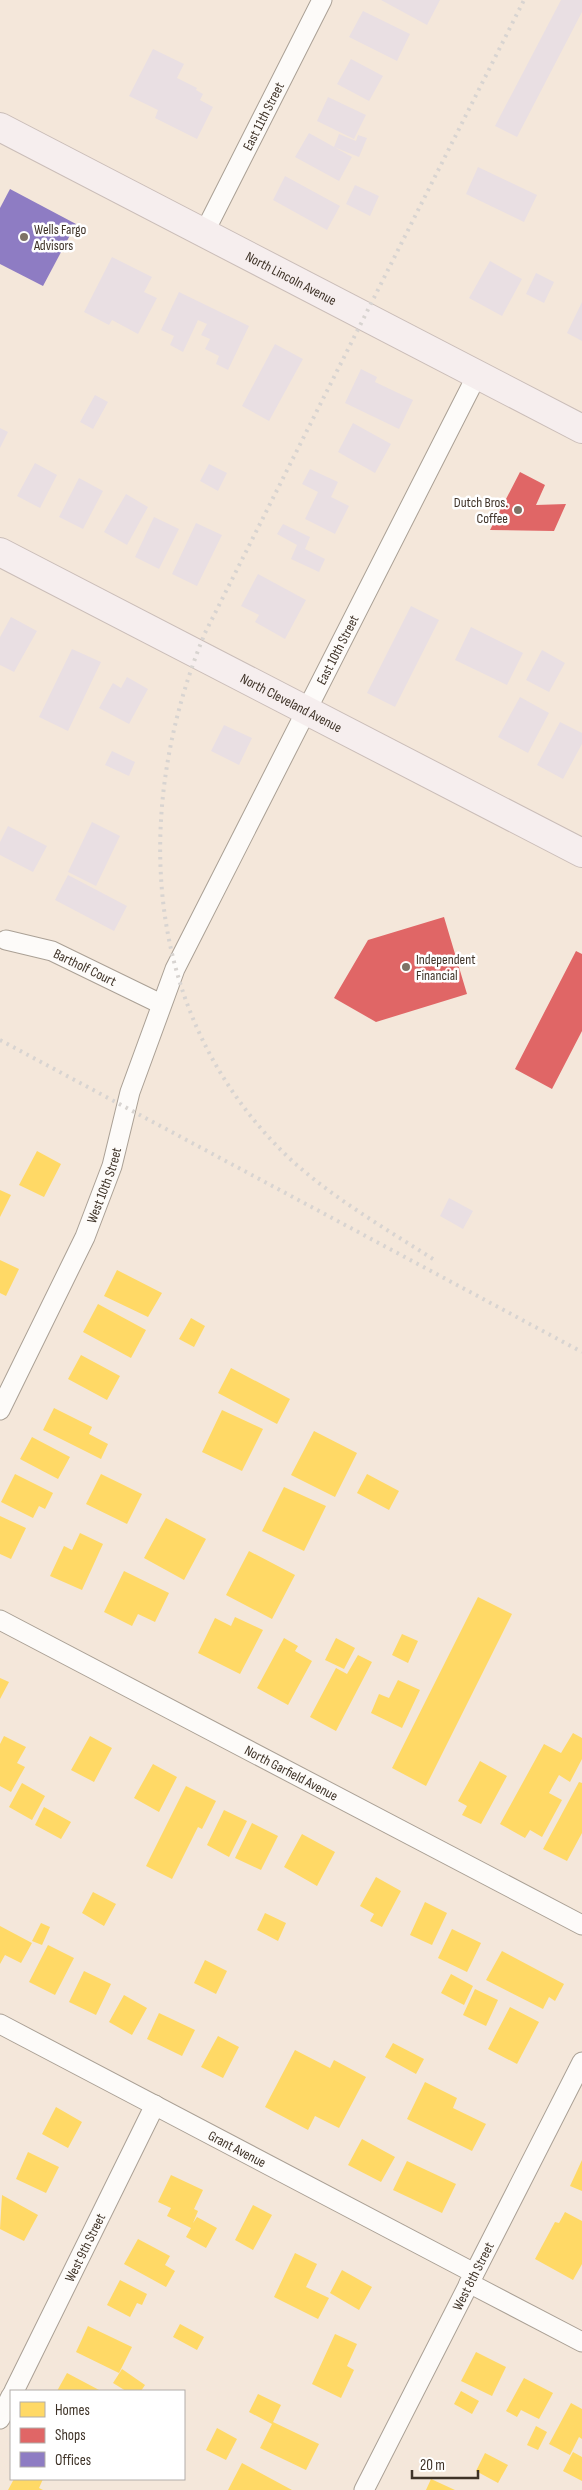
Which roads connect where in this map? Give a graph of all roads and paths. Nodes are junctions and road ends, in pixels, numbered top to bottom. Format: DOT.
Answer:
graph roads {
  1 [pos="322,0"];
  2 [pos="0,127"];
  3 [pos="204,233"];
  4 [pos="477,375"];
  5 [pos="582,429"];
  6 [pos="0,552"];
  7 [pos="306,710"];
  8 [pos="582,853"];
  9 [pos="6,940"];
  10 [pos="183,952"];
  11 [pos="161,1004"];
  12 [pos="0,1410"];
  13 [pos="0,1620"];
  14 [pos="582,1925"];
  15 [pos="0,2024"];
  16 [pos="582,2062"];
  17 [pos="155,2105"];
  18 [pos="472,2278"];
  19 [pos="582,2342"];
  20 [pos="14,2390"];
  21 [pos="10,2398"];
  22 [pos="0,2419"];
  23 [pos="364,2490"];
  1 -- 3 [label="street, East 11th Street"];
  2 -- 3 [label="highway, North Lincoln Avenue"];
  3 -- 4 [label="highway, North Lincoln Avenue"];
  4 -- 5 [label="highway, North Lincoln Avenue"];
  4 -- 7 [label="street, East 10th Street"];
  6 -- 7 [label="highway, North Cleveland Avenue"];
  7 -- 8 [label="highway, North Cleveland Avenue"];
  7 -- 10 [label="street, East 10th Street"];
  9 -- 11 [label="street, Bartholf Court"];
  10 -- 11 [label="street, West 10th Street"];
  11 -- 12 [label="street, West 10th Street"];
  13 -- 14 [label="street, North Garfield Avenue"];
  15 -- 17 [label="street, Grant Avenue"];
  16 -- 18 [label="street, West 8th Street"];
  17 -- 18 [label="street, Grant Avenue"];
  17 -- 20 [label="street, West 9th Street"];
  18 -- 19 [label="street, Grant Avenue"];
  18 -- 23 [label="street, West 8th Street"];
  21 -- 22 [label="street"];
}
